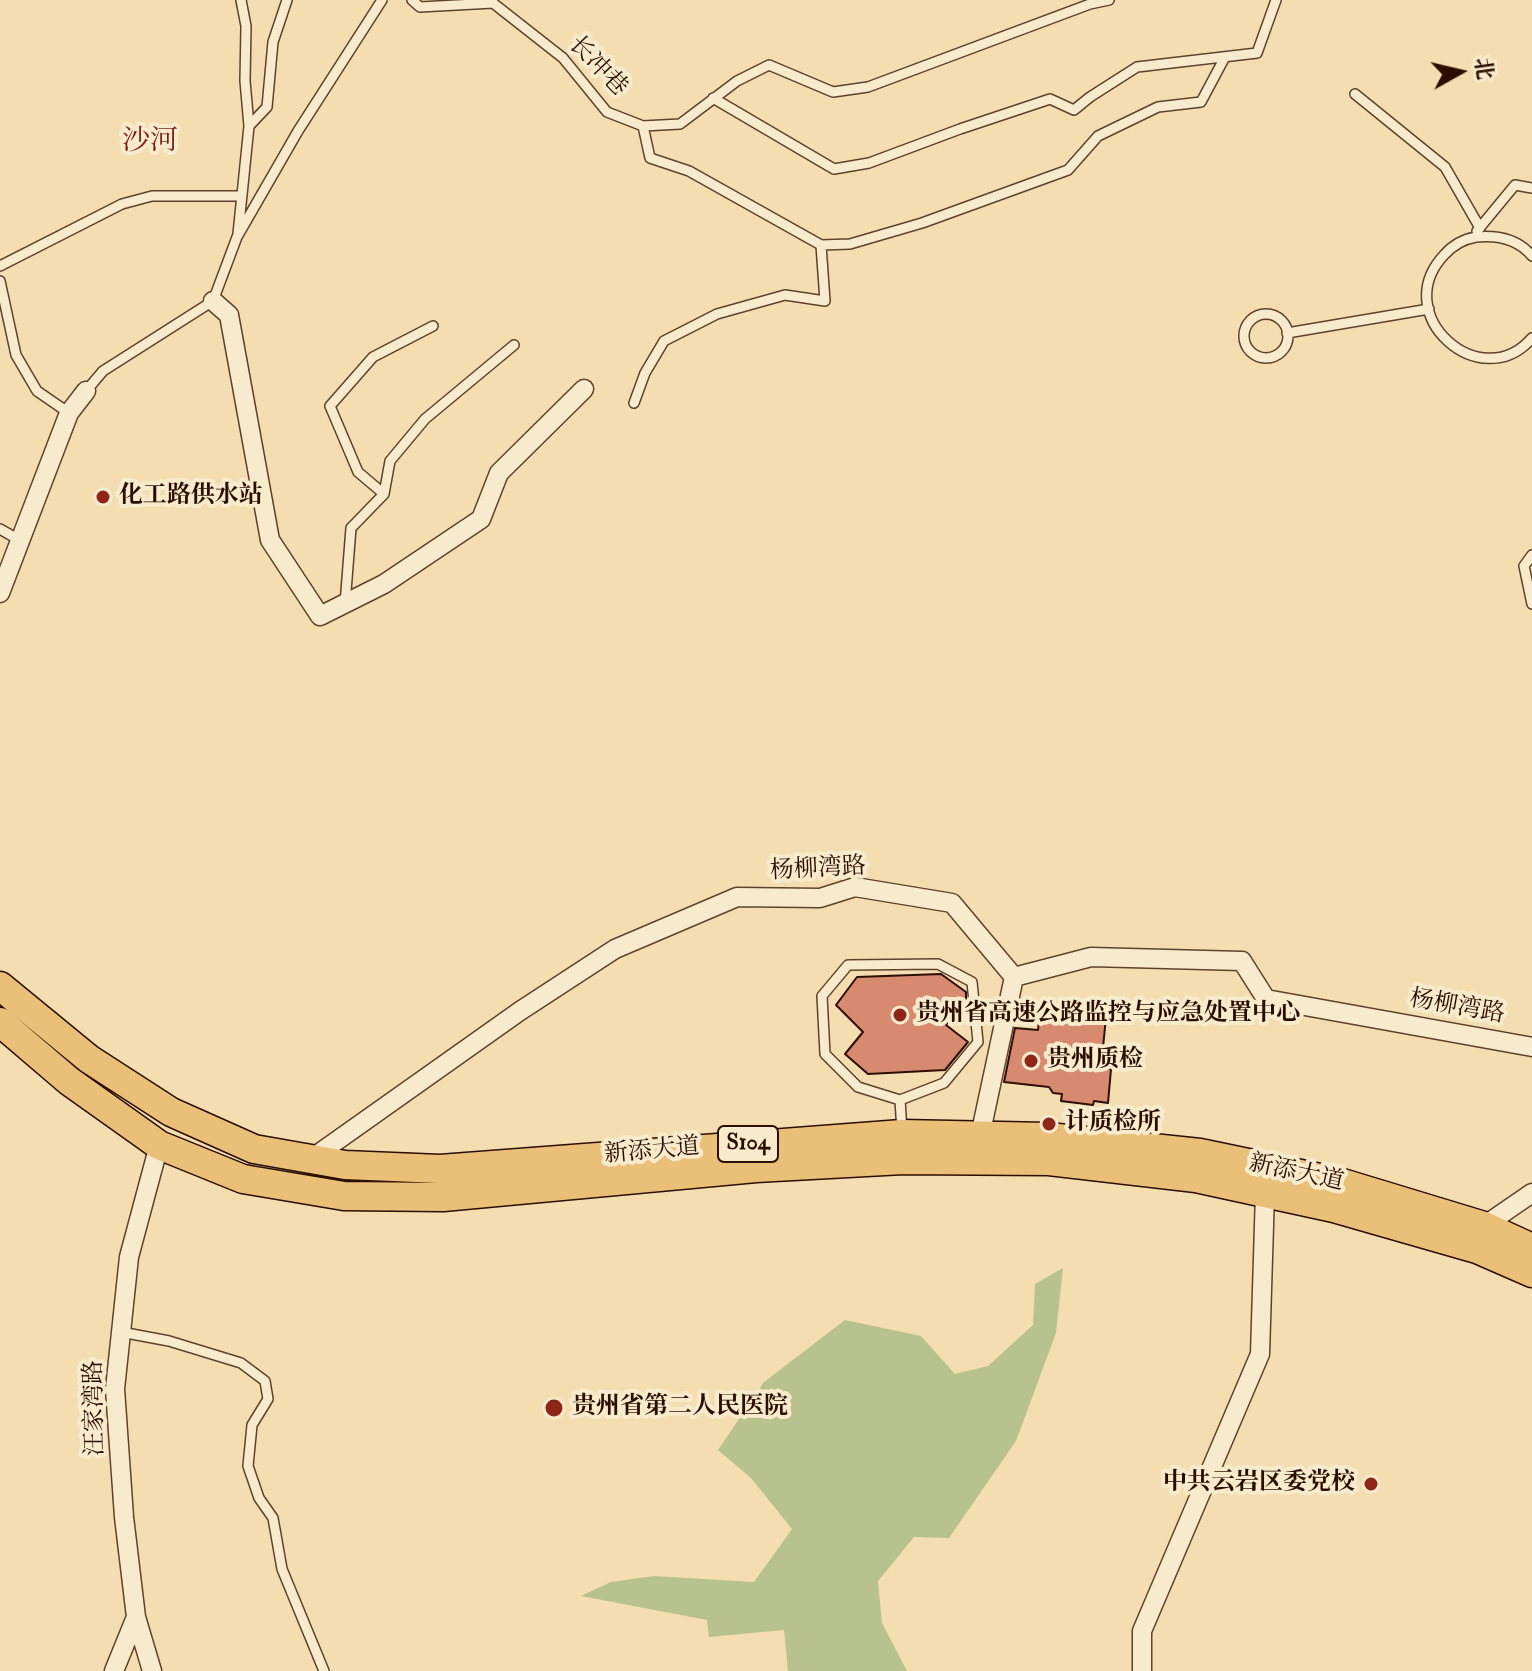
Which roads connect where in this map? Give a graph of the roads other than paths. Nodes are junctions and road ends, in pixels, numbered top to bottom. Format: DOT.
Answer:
graph roads {
  1 [pos="241,0"];
  2 [pos="287,0"];
  3 [pos="382,0"];
  4 [pos="412,0"];
  5 [pos="1109,0"];
  6 [pos="1276,0"];
  7 [pos="1225,57"];
  8 [pos="1355,94"];
  9 [pos="713,98"];
  10 [pos="249,126"];
  11 [pos="643,126"];
  12 [pos="1532,188"];
  13 [pos="242,196"];
  14 [pos="1480,228"];
  15 [pos="237,237"];
  16 [pos="1470,238"];
  17 [pos="821,245"];
  18 [pos="1532,256"];
  19 [pos="0,266"];
  20 [pos="0,281"];
  21 [pos="213,301"];
  22 [pos="1429,309"];
  23 [pos="433,326"];
  24 [pos="1287,333"];
  25 [pos="1532,338"];
  26 [pos="514,345"];
  27 [pos="584,389"];
  28 [pos="86,391"];
  29 [pos="634,403"];
  30 [pos="69,413"];
  31 [pos="384,494"];
  32 [pos="0,529"];
  33 [pos="21,541"];
  34 [pos="1532,555"];
  35 [pos="0,593"];
  36 [pos="345,604"];
  37 [pos="1532,604"];
  38 [pos="1014,977"];
  39 [pos="0,986"];
  40 [pos="0,1022"];
  41 [pos="1532,1047"];
  42 [pos="900,1100"];
  43 [pos="902,1134"];
  44 [pos="980,1136"];
  45 [pos="159,1145"];
  46 [pos="311,1159"];
  47 [pos="1265,1193"];
  48 [pos="1532,1193"];
  49 [pos="1480,1238"];
  50 [pos="1532,1248"];
  51 [pos="1532,1273"];
  52 [pos="121,1332"];
  53 [pos="136,1617"];
  54 [pos="114,1671"];
  55 [pos="152,1671"];
  56 [pos="324,1671"];
  57 [pos="1142,1671"];
  1 -- 10 [label="lane"];
  2 -- 10 [label="lane"];
  3 -- 15 [label="lane"];
  4 -- 11 [label="lane, 长冲巷"];
  5 -- 9 [label="lane, 长冲巷"];
  6 -- 7 [label="lane"];
  7 -- 9 [label="lane"];
  7 -- 17 [label="lane"];
  8 -- 14 [label="lane"];
  9 -- 11 [label="lane, 长冲巷"];
  10 -- 13 [label="lane"];
  11 -- 17 [label="lane"];
  12 -- 14 [label="lane"];
  13 -- 15 [label="lane"];
  13 -- 19 [label="lane"];
  14 -- 16 [label="lane"];
  15 -- 21 [label="lane"];
  16 -- 18 [label="lane"];
  16 -- 22 [label="lane"];
  17 -- 29 [label="lane"];
  20 -- 30 [label="lane"];
  21 -- 28 [label="lane"];
  21 -- 36 [label="street"];
  22 -- 24 [label="lane"];
  22 -- 25 [label="lane"];
  23 -- 31 [label="lane"];
  24 -- 24 [label="lane"];
  26 -- 31 [label="lane"];
  27 -- 36 [label="street"];
  28 -- 30 [label="street"];
  30 -- 33 [label="street"];
  31 -- 36 [label="lane"];
  32 -- 33 [label="lane"];
  33 -- 35 [label="street"];
  34 -- 37 [label="lane"];
  38 -- 41 [label="street, 杨柳湾路"];
  38 -- 44 [label="street"];
  38 -- 46 [label="street, 杨柳湾路"];
  39 -- 46 [label="main road, 新添大道 / S104"];
  40 -- 45 [label="main road, 新添大道 / S104"];
  42 -- 42 [label="lane"];
  42 -- 43 [label="lane"];
  43 -- 44 [label="main road, 新添大道 / S104"];
  43 -- 46 [label="main road, 新添大道 / S104"];
  44 -- 49 [label="main road, 新添大道 / S104"];
  45 -- 47 [label="main road, 新添大道 / S104"];
  45 -- 52 [label="street, 汪家湾路"];
  47 -- 49 [label="main road, 新添大道 / S104"];
  47 -- 57 [label="street"];
  48 -- 49 [label="street"];
  49 -- 50 [label="main road, 新添大道 / S104"];
  49 -- 51 [label="main road, 新添大道 / S104"];
  52 -- 53 [label="street, 汪家湾路"];
  52 -- 56 [label="lane"];
  53 -- 54 [label="street"];
  53 -- 55 [label="street, 汪家湾路"];
}
